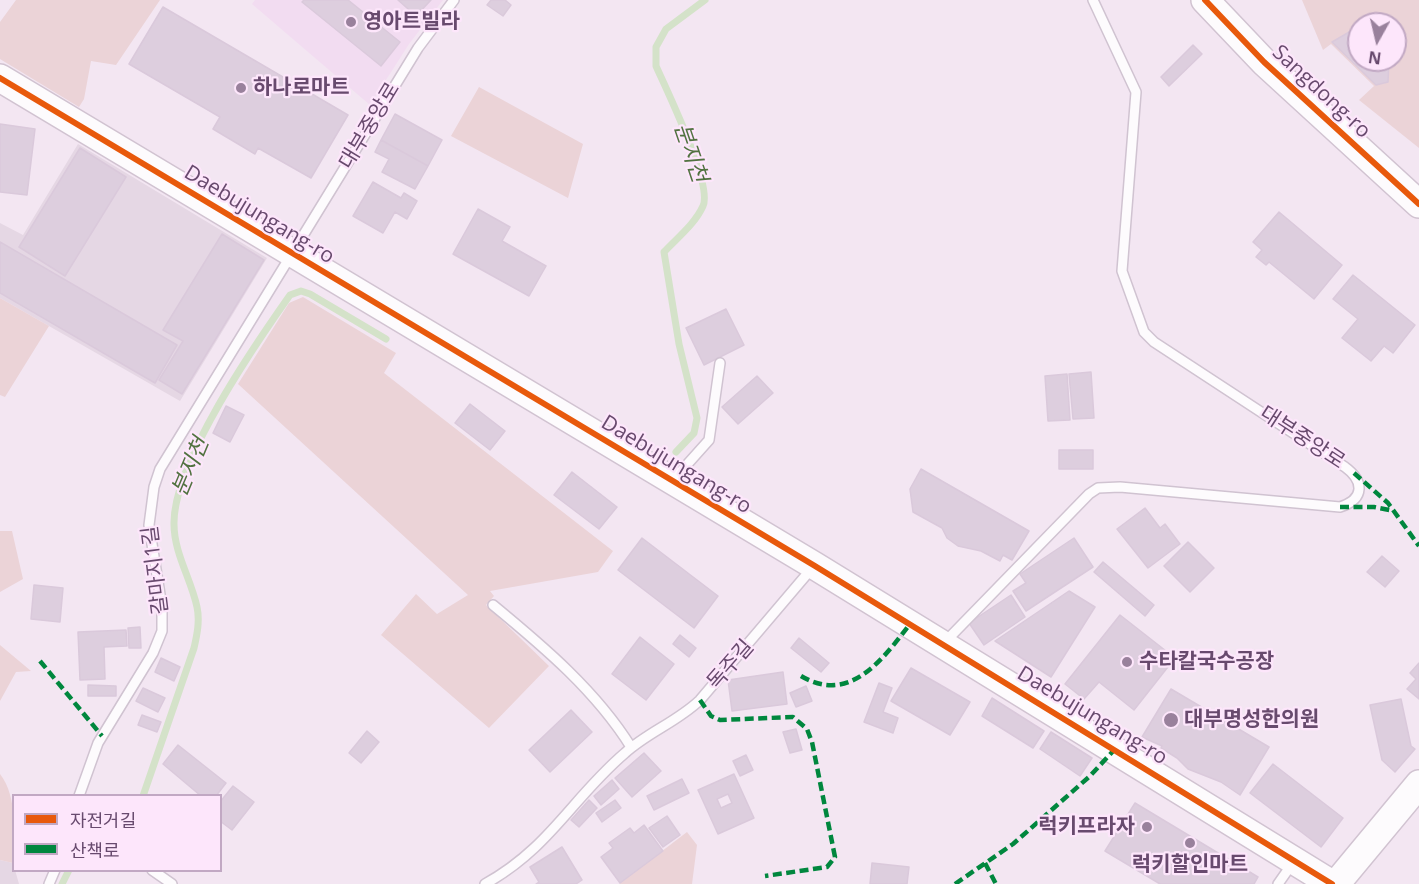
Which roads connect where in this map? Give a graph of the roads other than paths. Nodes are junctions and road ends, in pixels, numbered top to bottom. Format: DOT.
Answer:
graph roads {
  1 [pos="454,0"];
  2 [pos="1093,0"];
  3 [pos="1204,0"];
  4 [pos="0,78"];
  5 [pos="1419,204"];
  6 [pos="292,255"];
  7 [pos="720,363"];
  8 [pos="672,482"];
  9 [pos="815,566"];
  10 [pos="493,604"];
  11 [pos="943,644"];
  12 [pos="631,747"];
  13 [pos="79,794"];
  14 [pos="1413,795"];
  15 [pos="1295,860"];
  16 [pos="155,872"];
  17 [pos="172,884"];
  18 [pos="484,884"];
  19 [pos="1278,884"];
  20 [pos="1334,884"];
  1 -- 6 [label="lane, 대부중앙로"];
  2 -- 11 [label="lane, 대부중앙로"];
  3 -- 5 [label="street, Sangdong-ro"];
  4 -- 6 [label="street, Daebujungang-ro"];
  6 -- 8 [label="street, Daebujungang-ro"];
  6 -- 13 [label="lane, 갈마지1길"];
  7 -- 8 [label="lane"];
  8 -- 9 [label="street, Daebujungang-ro"];
  9 -- 11 [label="street, Daebujungang-ro"];
  9 -- 12 [label="lane, 독주길"];
  10 -- 12 [label="lane"];
  11 -- 15 [label="street, Daebujungang-ro"];
  12 -- 18 [label="lane, 독주길"];
  14 -- 20 [label="street"];
  15 -- 19 [label="lane"];
  15 -- 20 [label="street, Daebujungang-ro"];
  16 -- 17 [label="lane"];
}
